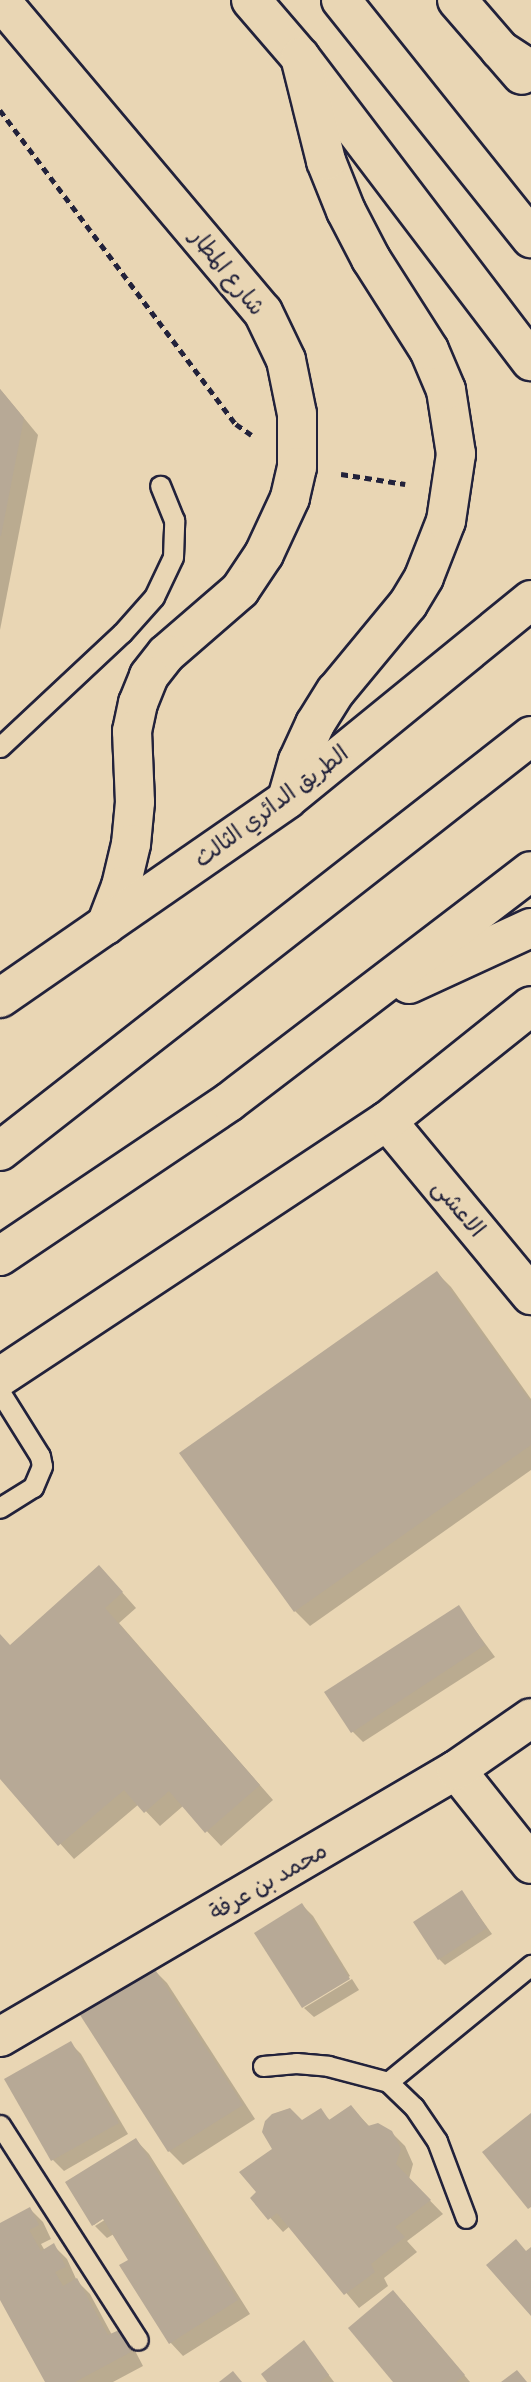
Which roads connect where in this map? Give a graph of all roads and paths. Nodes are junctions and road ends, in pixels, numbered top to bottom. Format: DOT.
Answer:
graph roads {
  1 [pos="0,0"];
  2 [pos="251,0"];
  3 [pos="341,0"];
  4 [pos="457,0"];
  5 [pos="300,57"];
  6 [pos="516,60"];
  7 [pos="531,86"];
  8 [pos="0,110"];
  9 [pos="531,238"];
  10 [pos="531,361"];
  11 [pos="297,467"];
  12 [pos="160,486"];
  13 [pos="452,491"];
  14 [pos="531,600"];
  15 [pos="531,736"];
  16 [pos="0,747"];
  17 [pos="287,799"];
  18 [pos="531,871"];
  19 [pos="106,925"];
  20 [pos="531,928"];
  21 [pos="0,998"];
  22 [pos="531,1006"];
  23 [pos="350,1012"];
  24 [pos="387,1121"];
  25 [pos="0,1151"];
  26 [pos="0,1256"];
  27 [pos="531,1295"];
  28 [pos="0,1377"];
  29 [pos="0,1392"];
  30 [pos="0,1508"];
  31 [pos="531,1718"];
  32 [pos="456,1770"];
  33 [pos="531,1864"];
  34 [pos="531,1965"];
  35 [pos="0,2037"];
  36 [pos="263,2066"];
  37 [pos="388,2082"];
  38 [pos="0,2125"];
  39 [pos="466,2218"];
  40 [pos="138,2340"];
  1 -- 11 [label="main road, شارع المطار"];
  2 -- 5 [label="main road"];
  3 -- 9 [label="main road"];
  4 -- 6 [label="main road"];
  5 -- 10 [label="main road"];
  5 -- 13 [label="main road"];
  6 -- 7 [label="main road"];
  8 -- 11 [label="path"];
  11 -- 13 [label="path"];
  11 -- 19 [label="main road, شارع المطار"];
  12 -- 16 [label="lane"];
  13 -- 17 [label="main road"];
  14 -- 17 [label="main road, الطريق الدائري الثالث"];
  15 -- 25 [label="main road"];
  17 -- 19 [label="main road, الطريق الدائري الثالث"];
  18 -- 23 [label="main road"];
  19 -- 21 [label="main road, الطريق الدائري الثالث"];
  20 -- 23 [label="main road"];
  22 -- 24 [label="main road"];
  23 -- 26 [label="main road"];
  24 -- 27 [label="main road, الاعشى"];
  24 -- 28 [label="main road"];
  29 -- 30 [label="lane"];
  31 -- 32 [label="main road, محمد بن عرفة"];
  32 -- 33 [label="main road"];
  32 -- 35 [label="main road, محمد بن عرفة"];
  34 -- 37 [label="lane"];
  36 -- 37 [label="lane"];
  37 -- 39 [label="lane"];
  38 -- 40 [label="lane"];
}
